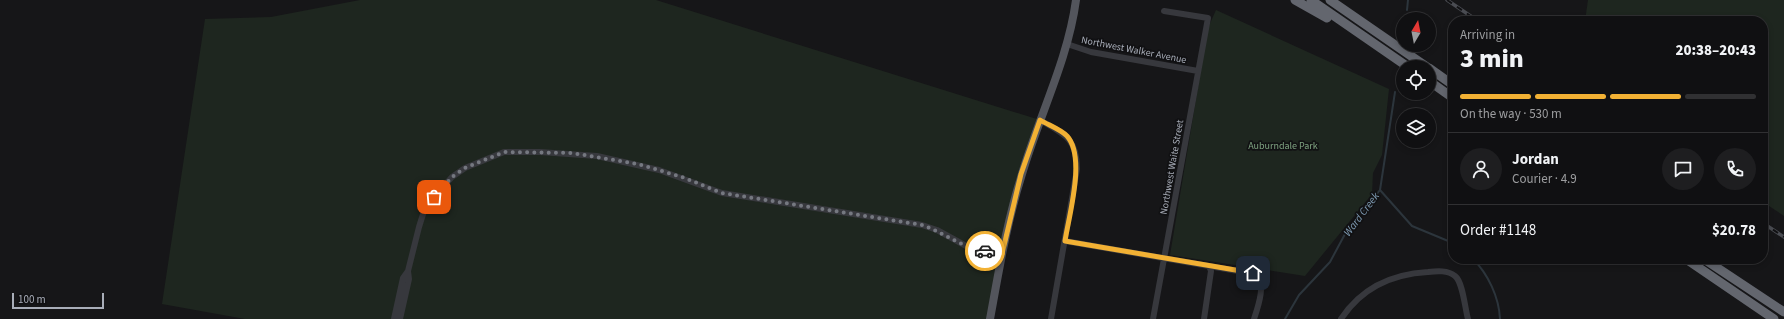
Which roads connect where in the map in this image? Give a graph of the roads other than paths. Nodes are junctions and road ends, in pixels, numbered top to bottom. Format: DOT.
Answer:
graph roads {
  1 [pos="1076,0"];
  2 [pos="1295,0"];
  3 [pos="1311,0"];
  4 [pos="1330,0"];
  5 [pos="1341,0"];
  6 [pos="1164,11"];
  7 [pos="1369,40"];
  8 [pos="1067,44"];
  9 [pos="1396,45"];
  10 [pos="1396,46"];
  11 [pos="1405,52"];
  12 [pos="1398,60"];
  13 [pos="1416,60"];
  14 [pos="1198,72"];
  15 [pos="1436,73"];
  16 [pos="1448,82"];
  17 [pos="1436,86"];
  18 [pos="1448,94"];
  19 [pos="1040,120"];
  20 [pos="1065,241"];
  21 [pos="1002,254"];
  22 [pos="1165,258"];
  23 [pos="1693,264"];
  24 [pos="1712,264"];
  25 [pos="1209,266"];
  26 [pos="408,271"];
  27 [pos="1784,312"];
  28 [pos="394,319"];
  29 [pos="400,319"];
  30 [pos="990,319"];
  31 [pos="1051,319"];
  32 [pos="1153,319"];
  33 [pos="1204,319"];
  34 [pos="1254,319"];
  35 [pos="1341,319"];
  36 [pos="1468,319"];
  37 [pos="1774,319"];
  1 -- 8 [label="main road"];
  2 -- 7 [label="highway"];
  3 -- 7 [label="highway"];
  4 -- 10 [label="highway"];
  5 -- 9 [label="highway"];
  6 -- 14 [label="street, Northwest Waite Street"];
  7 -- 12 [label="highway"];
  8 -- 14 [label="street, Northwest Walker Avenue"];
  8 -- 19 [label="main road"];
  11 -- 13 [label="highway"];
  14 -- 22 [label="street, Northwest Waite Street"];
  15 -- 16 [label="highway"];
  17 -- 18 [label="highway"];
  19 -- 20 [label="street"];
  19 -- 21 [label="main road"];
  20 -- 22 [label="street"];
  20 -- 31 [label="street"];
  21 -- 26 [label="street"];
  21 -- 30 [label="main road"];
  22 -- 25 [label="street"];
  22 -- 32 [label="street, Northwest Waite Street"];
  23 -- 37 [label="highway"];
  24 -- 27 [label="highway"];
  25 -- 33 [label="street"];
  25 -- 34 [label="street"];
  26 -- 28 [label="street"];
  26 -- 29 [label="street"];
  35 -- 36 [label="street"];
}
